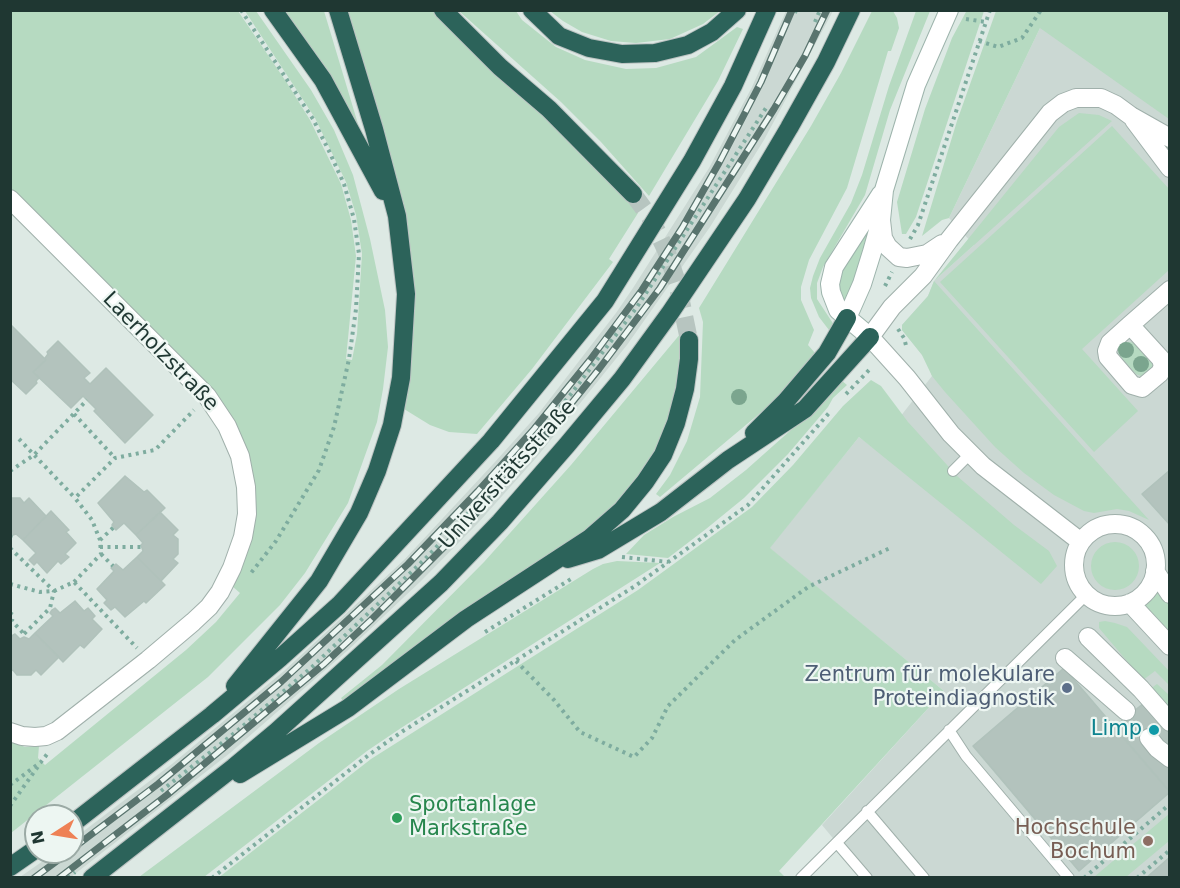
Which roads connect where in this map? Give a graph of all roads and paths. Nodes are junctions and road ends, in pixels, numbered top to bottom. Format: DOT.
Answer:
graph roads {
  1 [pos="241,10"];
  2 [pos="273,10"];
  3 [pos="338,10"];
  4 [pos="443,10"];
  5 [pos="532,10"];
  6 [pos="737,10"];
  7 [pos="767,10"];
  8 [pos="820,10"];
  9 [pos="851,10"];
  10 [pos="949,10"];
  11 [pos="990,10"];
  12 [pos="1041,10"];
  13 [pos="815,22"];
  14 [pos="979,41"];
  15 [pos="1131,116"];
  16 [pos="1170,138"];
  17 [pos="1170,168"];
  18 [pos="884,190"];
  19 [pos="633,194"];
  20 [pos="10,199"];
  21 [pos="397,216"];
  22 [pos="881,220"];
  23 [pos="949,240"];
  24 [pos="900,257"];
  25 [pos="1170,290"];
  26 [pos="848,318"];
  27 [pos="1130,325"];
  28 [pos="870,337"];
  29 [pos="689,340"];
  30 [pos="858,383"];
  31 [pos="207,396"];
  32 [pos="87,400"];
  33 [pos="839,401"];
  34 [pos="833,408"];
  35 [pos="74,414"];
  36 [pos="19,439"];
  37 [pos="34,454"];
  38 [pos="970,454"];
  39 [pos="115,458"];
  40 [pos="728,460"];
  41 [pos="10,471"];
  42 [pos="953,471"];
  43 [pos="75,498"];
  44 [pos="114,527"];
  45 [pos="100,540"];
  46 [pos="1081,542"];
  47 [pos="100,547"];
  48 [pos="141,547"];
  49 [pos="892,547"];
  50 [pos="10,548"];
  51 [pos="623,552"];
  52 [pos="101,554"];
  53 [pos="669,562"];
  54 [pos="549,565"];
  55 [pos="114,566"];
  56 [pos="1155,571"];
  57 [pos="572,578"];
  58 [pos="74,582"];
  59 [pos="10,584"];
  60 [pos="54,591"];
  61 [pos="220,592"];
  62 [pos="1170,594"];
  63 [pos="1086,595"];
  64 [pos="1130,603"];
  65 [pos="10,613"];
  66 [pos="479,635"];
  67 [pos="1088,637"];
  68 [pos="1170,646"];
  69 [pos="1065,658"];
  70 [pos="148,660"];
  71 [pos="516,661"];
  72 [pos="1144,687"];
  73 [pos="212,715"];
  74 [pos="1170,722"];
  75 [pos="949,730"];
  76 [pos="10,732"];
  77 [pos="46,736"];
  78 [pos="1149,738"];
  79 [pos="1170,758"];
  80 [pos="41,762"];
  81 [pos="158,784"];
  82 [pos="10,785"];
  83 [pos="166,793"];
  84 [pos="10,796"];
  85 [pos="15,802"];
  86 [pos="1170,804"];
  87 [pos="10,806"];
  88 [pos="867,812"];
  89 [pos="176,813"];
  90 [pos="84,815"];
  91 [pos="837,843"];
  92 [pos="1170,850"];
  93 [pos="24,857"];
  94 [pos="10,867"];
  95 [pos="92,878"];
  96 [pos="212,878"];
  97 [pos="801,878"];
  98 [pos="867,878"];
  99 [pos="924,878"];
  100 [pos="1070,878"];
  101 [pos="1084,878"];
  102 [pos="1137,878"];
  1 -- 61 [label="path"];
  2 -- 21 [label="highway"];
  3 -- 21 [label="highway"];
  4 -- 19 [label="highway"];
  5 -- 6 [label="highway"];
  7 -- 73 [label="highway, Universitätsstraße"];
  8 -- 13 [label="path"];
  9 -- 89 [label="highway, Universitätsstraße"];
  10 -- 18 [label="street"];
  11 -- 14 [label="path"];
  12 -- 14 [label="path"];
  14 -- 24 [label="path"];
  15 -- 16 [label="street"];
  15 -- 17 [label="street"];
  15 -- 23 [label="street"];
  18 -- 22 [label="street"];
  18 -- 26 [label="street"];
  20 -- 31 [label="street, Laerholzstraße"];
  21 -- 73 [label="highway"];
  22 -- 24 [label="street"];
  22 -- 26 [label="street"];
  23 -- 24 [label="street"];
  23 -- 28 [label="street"];
  25 -- 27 [label="street"];
  26 -- 28 [label="street"];
  26 -- 40 [label="highway"];
  28 -- 38 [label="street"];
  28 -- 40 [label="highway"];
  29 -- 54 [label="highway"];
  30 -- 33 [label="path"];
  31 -- 39 [label="path"];
  31 -- 61 [label="street, Laerholzstraße"];
  32 -- 35 [label="path"];
  34 -- 53 [label="path"];
  35 -- 37 [label="path"];
  35 -- 39 [label="path"];
  36 -- 37 [label="path"];
  37 -- 41 [label="path"];
  37 -- 43 [label="path"];
  38 -- 42 [label="lane"];
  38 -- 46 [label="street"];
  39 -- 43 [label="path"];
  40 -- 54 [label="highway"];
  43 -- 45 [label="path"];
  44 -- 45 [label="path"];
  45 -- 47 [label="path"];
  46 -- 56 [label="street"];
  46 -- 63 [label="street"];
  47 -- 48 [label="path"];
  47 -- 52 [label="path"];
  49 -- 71 [label="path"];
  50 -- 60 [label="path"];
  51 -- 53 [label="path"];
  52 -- 55 [label="path"];
  52 -- 58 [label="path"];
  53 -- 71 [label="path"];
  54 -- 89 [label="highway"];
  56 -- 62 [label="street"];
  56 -- 64 [label="street"];
  57 -- 66 [label="path"];
  58 -- 60 [label="path"];
  58 -- 70 [label="path"];
  59 -- 60 [label="path"];
  60 -- 65 [label="path"];
  61 -- 70 [label="street, Laerholzstraße"];
  63 -- 64 [label="street"];
  63 -- 75 [label="lane"];
  64 -- 68 [label="street"];
  67 -- 72 [label="street"];
  69 -- 72 [label="street"];
  70 -- 77 [label="street, Laerholzstraße"];
  71 -- 96 [label="path"];
  72 -- 74 [label="street"];
  73 -- 90 [label="highway, Universitätsstraße"];
  75 -- 88 [label="lane"];
  75 -- 100 [label="lane"];
  76 -- 77 [label="street"];
  77 -- 80 [label="path"];
  78 -- 79 [label="street"];
  80 -- 82 [label="path"];
  80 -- 85 [label="path"];
  81 -- 83 [label="path"];
  84 -- 85 [label="path"];
  85 -- 87 [label="path"];
  86 -- 101 [label="path"];
  88 -- 91 [label="lane"];
  88 -- 99 [label="lane"];
  89 -- 95 [label="highway, Universitätsstraße"];
  91 -- 97 [label="lane"];
  91 -- 98 [label="lane"];
  92 -- 102 [label="path"];
  93 -- 94 [label="highway"];
}
